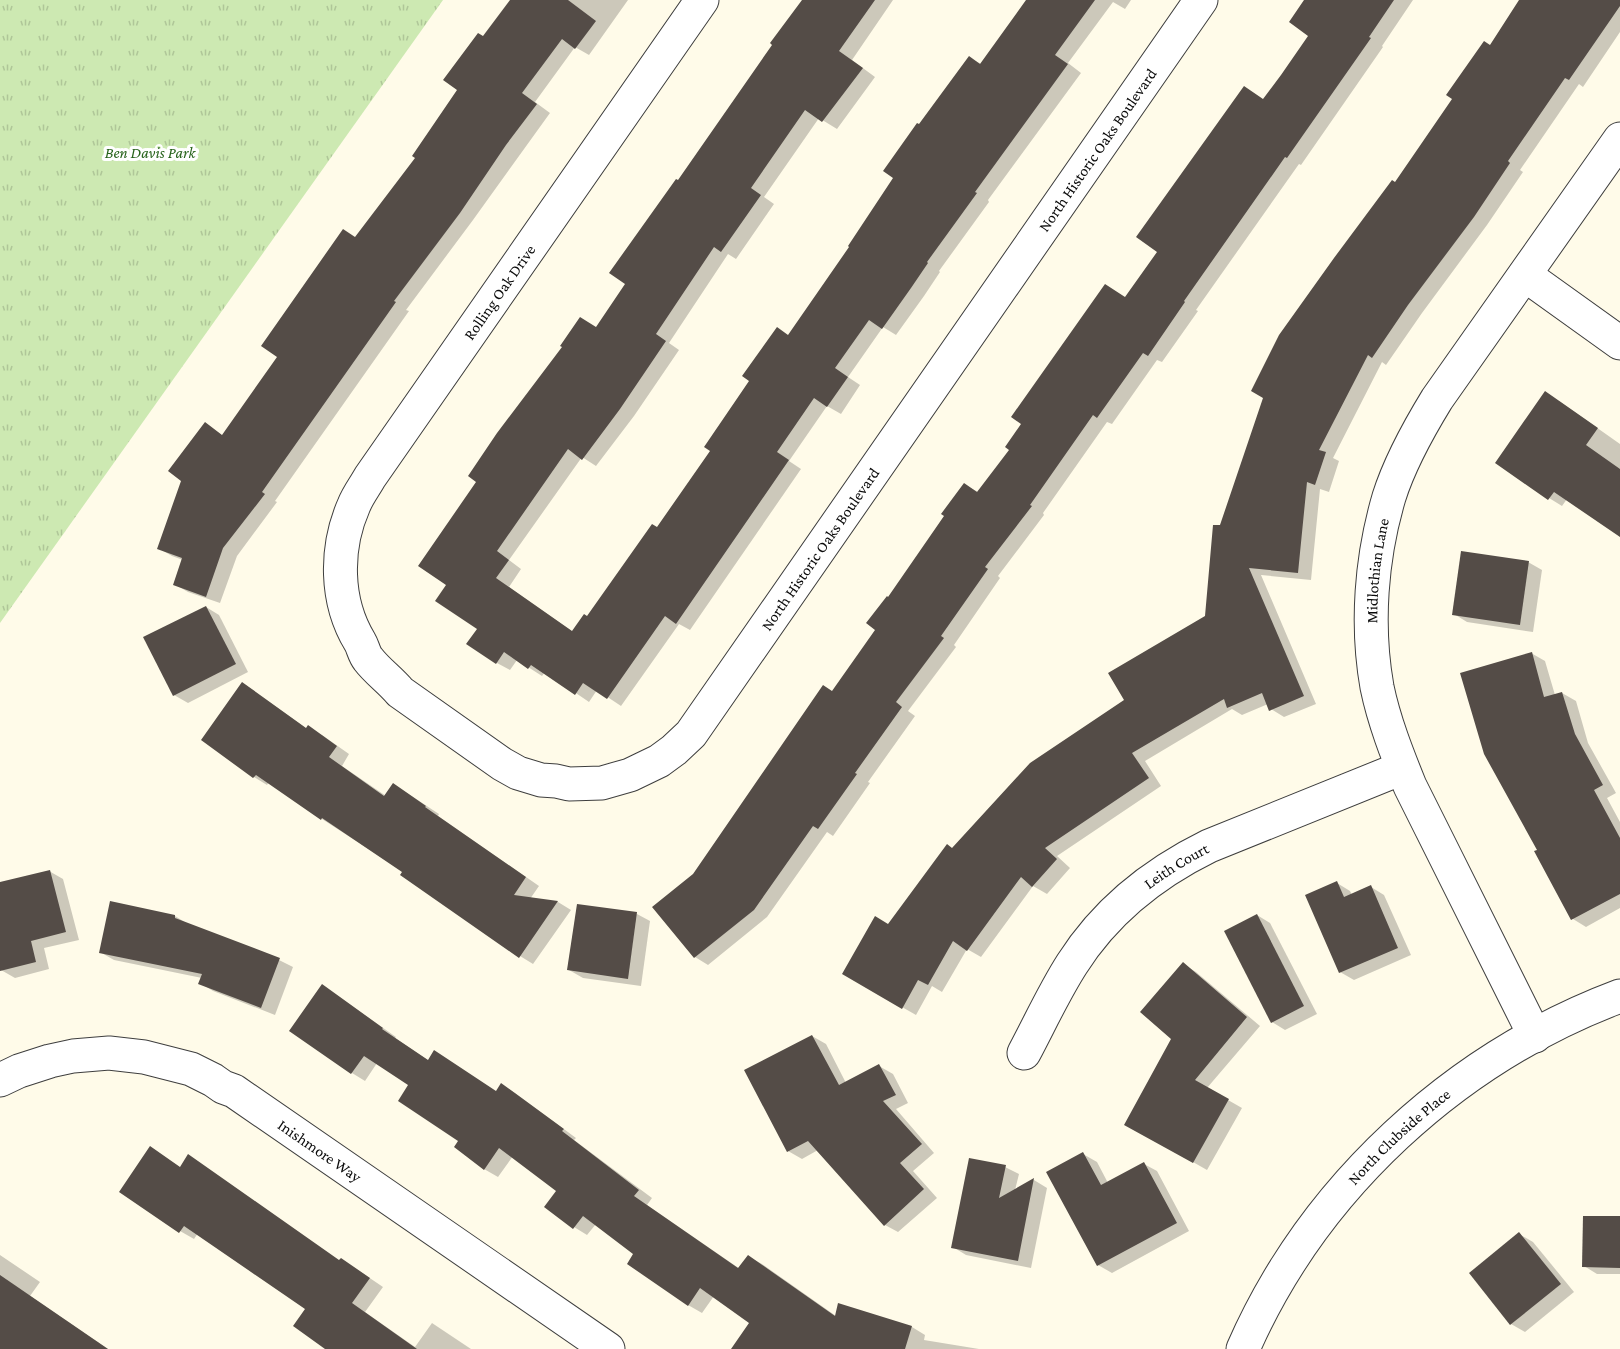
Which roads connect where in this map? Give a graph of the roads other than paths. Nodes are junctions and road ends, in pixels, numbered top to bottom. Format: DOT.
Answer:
graph roads {
  1 [pos="702,0"];
  2 [pos="1201,0"];
  3 [pos="1620,139"];
  4 [pos="1525,274"];
  5 [pos="1620,343"];
  6 [pos="344,602"];
  7 [pos="1402,768"];
  8 [pos="1620,996"];
  9 [pos="1535,1036"];
  10 [pos="1024,1053"];
  11 [pos="0,1080"];
  12 [pos="608,1349"];
  13 [pos="1243,1349"];
  1 -- 6 [label="street, Rolling Oak Drive"];
  2 -- 6 [label="street, North Historic Oaks Boulevard"];
  3 -- 4 [label="street, Midlothian Lane"];
  4 -- 5 [label="street"];
  4 -- 7 [label="street, Midlothian Lane"];
  7 -- 9 [label="street, Midlothian Lane"];
  7 -- 10 [label="street, Leith Court"];
  8 -- 9 [label="street, North Clubside Place"];
  9 -- 13 [label="street, North Clubside Place"];
  11 -- 12 [label="street, Inishmore Way"];
}
